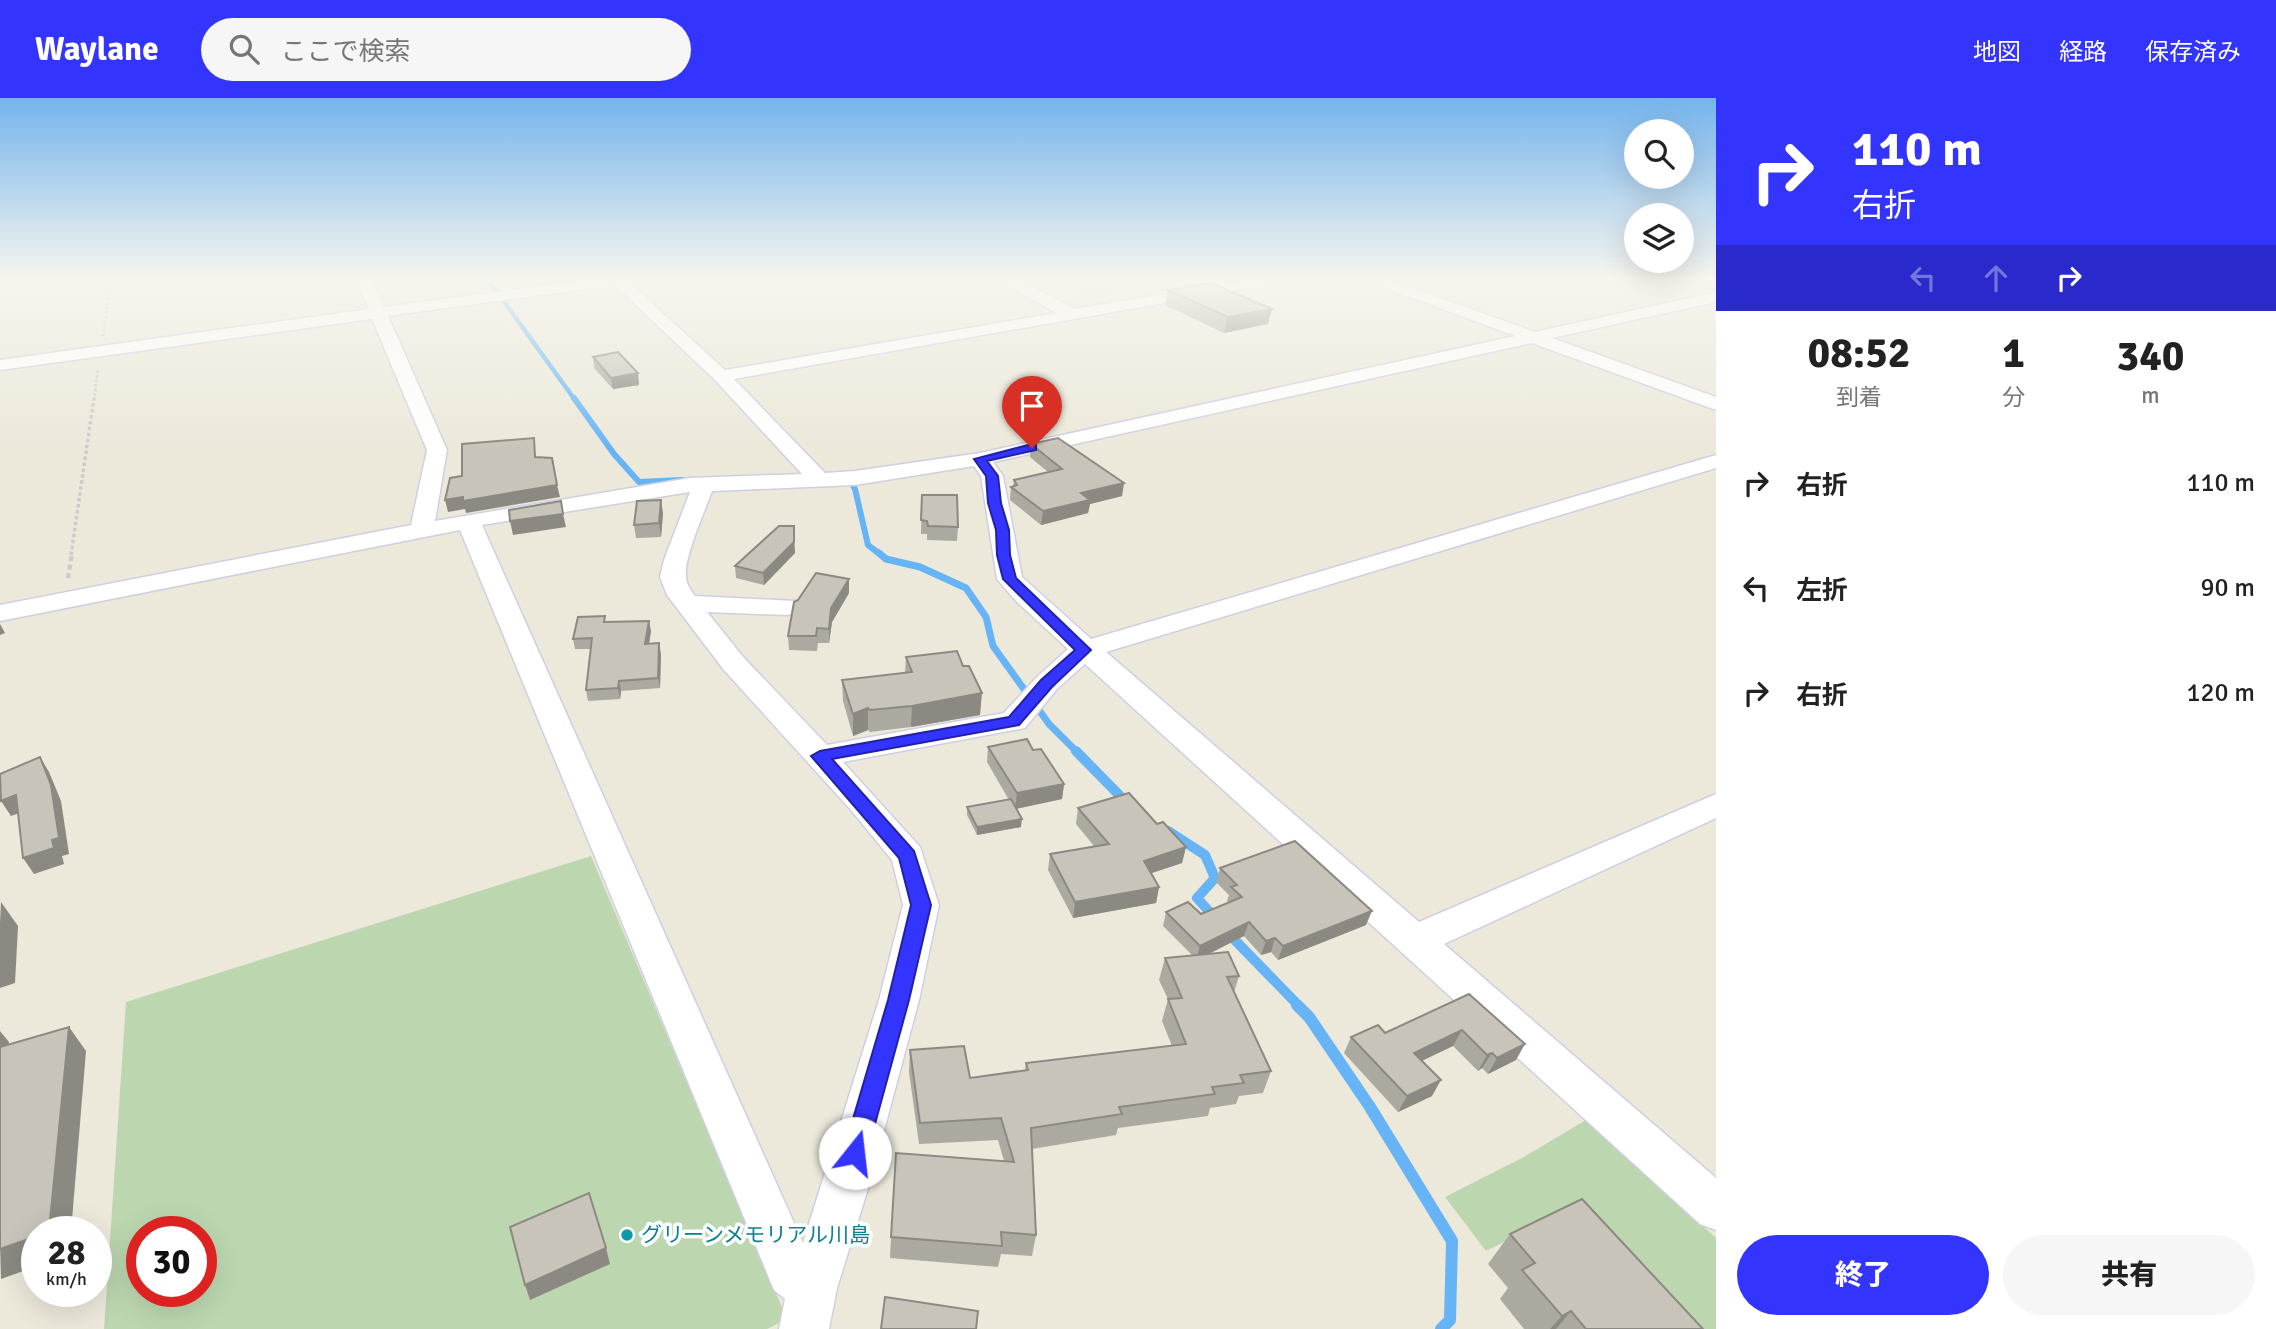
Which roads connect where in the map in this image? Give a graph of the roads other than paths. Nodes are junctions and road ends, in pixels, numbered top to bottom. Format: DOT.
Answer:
graph roads {
  1 [pos="218,335"];
  2 [pos="388,335"];
  3 [pos="680,335"];
  4 [pos="950,335"];
  5 [pos="1530,335"];
  6 [pos="1541,335"];
  7 [pos="1534,337"];
  8 [pos="0,365"];
  9 [pos="721,376"];
  10 [pos="1716,404"];
  11 [pos="980,459"];
  12 [pos="1716,461"];
  13 [pos="820,480"];
  14 [pos="703,485"];
  15 [pos="468,520"];
  16 [pos="422,528"];
  17 [pos="687,604"];
  18 [pos="4,606"];
  19 [pos="787,607"];
  20 [pos="1084,650"];
  21 [pos="820,756"];
  22 [pos="1716,805"];
  23 [pos="1416,940"];
  24 [pos="1716,1208"];
  25 [pos="812,1288"];
  26 [pos="804,1329"];
  1 -- 8 [label="street"];
  2 -- 16 [label="street"];
  3 -- 9 [label="street"];
  4 -- 9 [label="street"];
  5 -- 7 [label="street"];
  6 -- 7 [label="street"];
  7 -- 10 [label="street"];
  7 -- 11 [label="street"];
  9 -- 13 [label="street"];
  11 -- 13 [label="street"];
  11 -- 20 [label="street"];
  12 -- 20 [label="street"];
  13 -- 14 [label="street"];
  14 -- 15 [label="street"];
  14 -- 17 [label="street"];
  15 -- 16 [label="street"];
  15 -- 25 [label="street"];
  16 -- 18 [label="street"];
  17 -- 19 [label="street"];
  17 -- 21 [label="street"];
  20 -- 21 [label="street"];
  20 -- 23 [label="street"];
  21 -- 25 [label="street"];
  22 -- 23 [label="street"];
  23 -- 24 [label="street"];
  25 -- 26 [label="street"];
}
